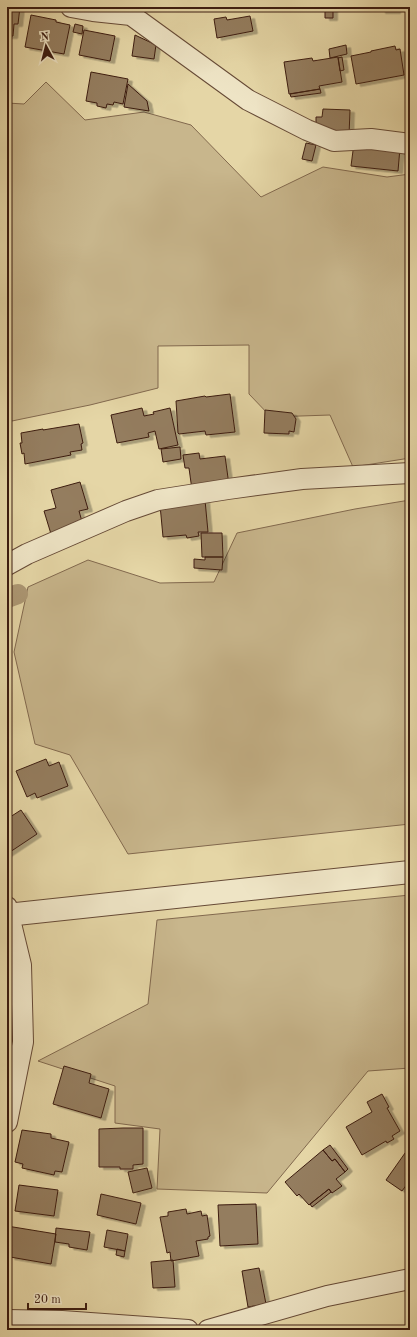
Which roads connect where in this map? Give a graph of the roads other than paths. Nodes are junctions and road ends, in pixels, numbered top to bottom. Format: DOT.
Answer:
graph roads {
  1 [pos="71,7"];
  2 [pos="410,144"];
  3 [pos="410,473"];
  4 [pos="7,565"];
  5 [pos="410,872"];
  6 [pos="8,912"];
  7 [pos="7,1122"];
  8 [pos="410,1279"];
  9 [pos="7,1320"];
  10 [pos="188,1330"];
  11 [pos="208,1330"];
  1 -- 2 [label="street"];
  3 -- 4 [label="street"];
  5 -- 6 [label="street"];
  6 -- 7 [label="street"];
  8 -- 11 [label="street"];
  9 -- 10 [label="street"];
}
